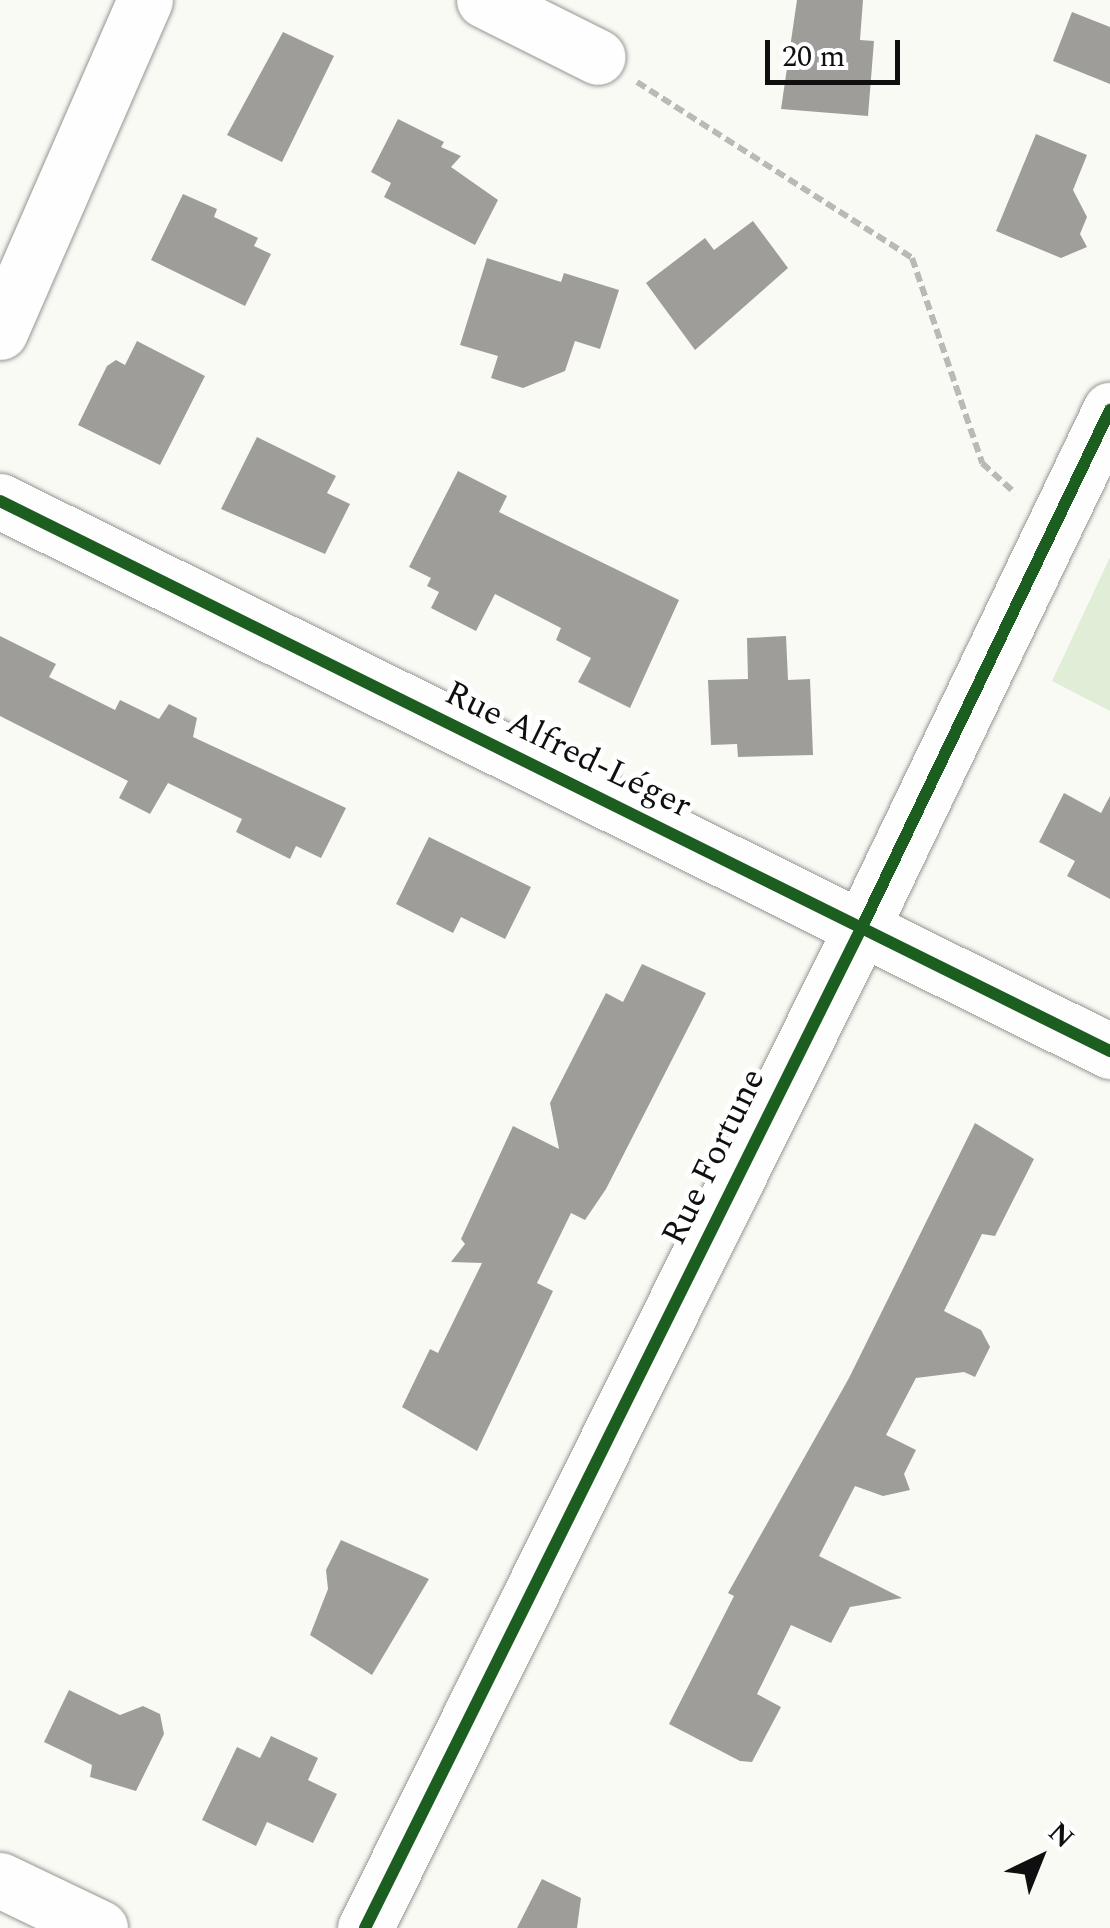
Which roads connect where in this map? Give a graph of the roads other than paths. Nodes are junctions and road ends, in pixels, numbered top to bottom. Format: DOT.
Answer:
graph roads {
  1 [pos="145,0"];
  2 [pos="484,0"];
  3 [pos="598,57"];
  4 [pos="0,332"];
  5 [pos="1110,410"];
  6 [pos="0,501"];
  7 [pos="861,929"];
  8 [pos="1110,1051"];
  9 [pos="0,1880"];
  10 [pos="100,1928"];
  11 [pos="365,1928"];
  1 -- 4 [label="street"];
  2 -- 3 [label="street"];
  5 -- 7 [label="street, Rue Fortune"];
  6 -- 7 [label="street, Rue Alfred-Léger"];
  7 -- 8 [label="street, Rue Alfred-Léger"];
  7 -- 11 [label="street, Rue Fortune"];
  9 -- 10 [label="street"];
}
